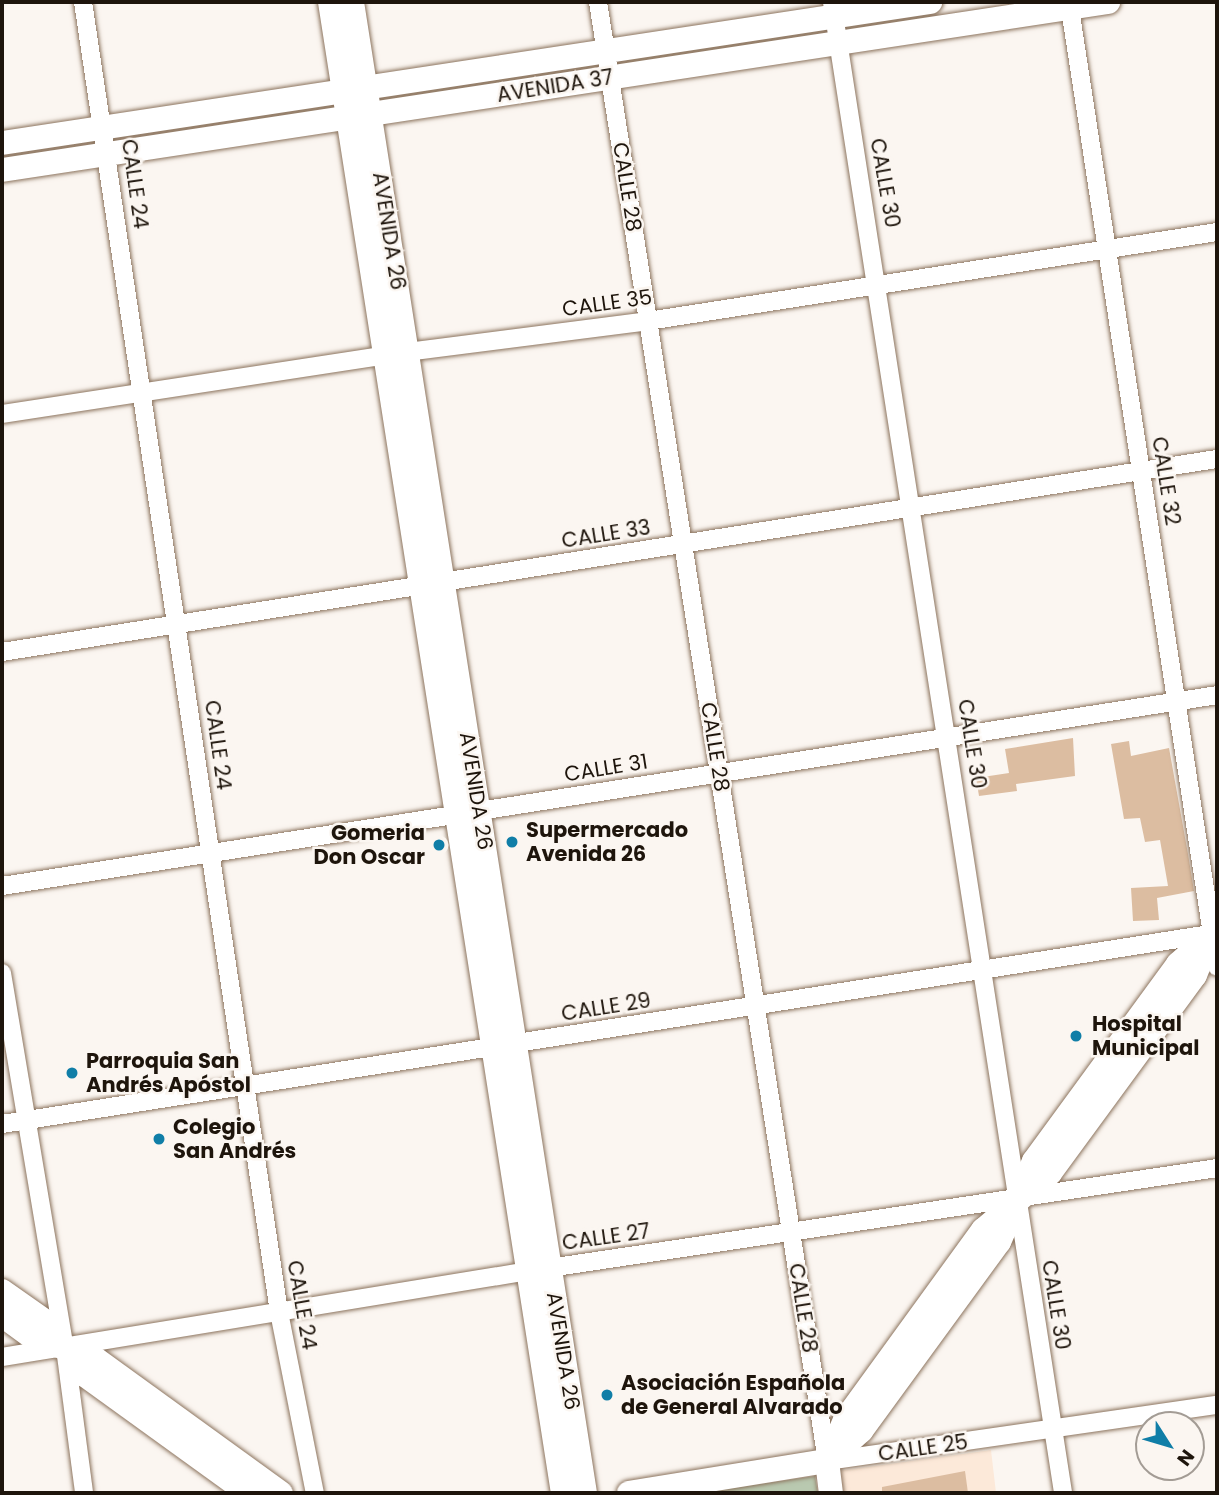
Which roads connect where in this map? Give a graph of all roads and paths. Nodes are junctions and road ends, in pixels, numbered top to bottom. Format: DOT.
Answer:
graph roads {
  1 [pos="83,2"];
  2 [pos="330,2"];
  3 [pos="352,2"];
  4 [pos="597,2"];
  5 [pos="930,2"];
  6 [pos="1108,2"];
  7 [pos="1070,5"];
  8 [pos="833,9"];
  9 [pos="838,43"];
  10 [pos="605,52"];
  11 [pos="609,78"];
  12 [pos="356,90"];
  13 [pos="361,115"];
  14 [pos="104,128"];
  15 [pos="2,143"];
  16 [pos="107,154"];
  17 [pos="2,170"];
  18 [pos="1217,232"];
  19 [pos="1107,249"];
  20 [pos="879,285"];
  21 [pos="648,321"];
  22 [pos="397,353"];
  23 [pos="142,393"];
  24 [pos="2,414"];
  25 [pos="1217,459"];
  26 [pos="1141,470"];
  27 [pos="913,509"];
  28 [pos="683,545"];
  29 [pos="433,584"];
  30 [pos="177,625"];
  31 [pos="2,652"];
  32 [pos="1217,695"];
  33 [pos="1178,702"];
  34 [pos="948,738"];
  35 [pos="719,773"];
  36 [pos="469,813"];
  37 [pos="211,853"];
  38 [pos="2,886"];
  39 [pos="1216,930"];
  40 [pos="1217,967"];
  41 [pos="984,972"];
  42 [pos="2,973"];
  43 [pos="756,1007"];
  44 [pos="505,1046"];
  45 [pos="247,1086"];
  46 [pos="25,1121"];
  47 [pos="2,1124"];
  48 [pos="1217,1168"];
  49 [pos="1017,1200"];
  50 [pos="792,1234"];
  51 [pos="540,1269"];
  52 [pos="2,1291"];
  53 [pos="279,1312"];
  54 [pos="2,1315"];
  55 [pos="65,1348"];
  56 [pos="2,1357"];
  57 [pos="1217,1405"];
  58 [pos="1052,1429"];
  59 [pos="827,1461"];
  60 [pos="84,1493"];
  61 [pos="248,1493"];
  62 [pos="281,1493"];
  63 [pos="315,1493"];
  64 [pos="563,1493"];
  65 [pos="585,1493"];
  66 [pos="629,1493"];
  67 [pos="831,1493"];
  68 [pos="1063,1493"];
  1 -- 14 [label="street, CALLE 24"];
  2 -- 12 [label="main road"];
  3 -- 12 [label="main road"];
  4 -- 10 [label="street, CALLE 28"];
  5 -- 8 [label="main road, AVENIDA 37"];
  6 -- 7 [label="main road, AVENIDA 37"];
  7 -- 9 [label="main road, AVENIDA 37"];
  7 -- 19 [label="street, CALLE 32"];
  8 -- 9 [label="street, CALLE 30"];
  8 -- 10 [label="main road, AVENIDA 37"];
  9 -- 11 [label="main road, AVENIDA 37"];
  9 -- 20 [label="street, CALLE 30"];
  10 -- 11 [label="street, CALLE 28"];
  10 -- 12 [label="main road, AVENIDA 37"];
  11 -- 13 [label="main road, AVENIDA 37"];
  11 -- 21 [label="street, CALLE 28"];
  12 -- 13 [label="main road, AVENIDA 26"];
  12 -- 14 [label="main road, AVENIDA 37"];
  13 -- 16 [label="main road, AVENIDA 37"];
  13 -- 22 [label="main road, AVENIDA 26"];
  14 -- 15 [label="main road, AVENIDA 37"];
  14 -- 16 [label="street, CALLE 24"];
  16 -- 17 [label="main road, AVENIDA 37"];
  16 -- 23 [label="street, CALLE 24"];
  18 -- 19 [label="street, CALLE 35"];
  19 -- 20 [label="street, CALLE 35"];
  19 -- 26 [label="street, CALLE 32"];
  20 -- 21 [label="street, CALLE 35"];
  20 -- 27 [label="street, CALLE 30"];
  21 -- 22 [label="street, CALLE 35"];
  21 -- 28 [label="street, CALLE 28"];
  22 -- 23 [label="street, CALLE 35"];
  22 -- 29 [label="main road, AVENIDA 26"];
  23 -- 24 [label="street, CALLE 35"];
  23 -- 30 [label="street, CALLE 24"];
  25 -- 26 [label="street, CALLE 33"];
  26 -- 27 [label="street, CALLE 33"];
  26 -- 33 [label="street, CALLE 32"];
  27 -- 28 [label="street, CALLE 33"];
  27 -- 34 [label="street, CALLE 30"];
  28 -- 29 [label="street, CALLE 33"];
  28 -- 35 [label="street, CALLE 28"];
  29 -- 30 [label="street, CALLE 33"];
  29 -- 36 [label="main road, AVENIDA 26"];
  30 -- 31 [label="street, CALLE 33"];
  30 -- 37 [label="street, CALLE 24"];
  32 -- 33 [label="street, CALLE 31"];
  33 -- 34 [label="street, CALLE 31"];
  33 -- 39 [label="street, CALLE 32"];
  34 -- 35 [label="street, CALLE 31"];
  34 -- 41 [label="street, CALLE 30"];
  35 -- 36 [label="street, CALLE 31"];
  35 -- 43 [label="street, CALLE 28"];
  36 -- 37 [label="street, CALLE 31"];
  36 -- 44 [label="main road, AVENIDA 26"];
  37 -- 38 [label="street, CALLE 31"];
  37 -- 45 [label="street, CALLE 24"];
  39 -- 40 [label="street, CALLE 32"];
  39 -- 41 [label="street, CALLE 29"];
  39 -- 49 [label="main road"];
  41 -- 43 [label="street, CALLE 29"];
  41 -- 49 [label="street, CALLE 30"];
  42 -- 46 [label="street"];
  43 -- 44 [label="street, CALLE 29"];
  43 -- 50 [label="street, CALLE 28"];
  44 -- 45 [label="street, CALLE 29"];
  44 -- 51 [label="main road, AVENIDA 26"];
  45 -- 46 [label="street, CALLE 29"];
  45 -- 53 [label="street, CALLE 24"];
  46 -- 47 [label="street, CALLE 29"];
  46 -- 55 [label="street"];
  48 -- 49 [label="street, CALLE 27"];
  49 -- 50 [label="street, CALLE 27"];
  49 -- 58 [label="street, CALLE 30"];
  49 -- 59 [label="main road"];
  50 -- 51 [label="street, CALLE 27"];
  50 -- 59 [label="street, CALLE 28"];
  51 -- 53 [label="street, CALLE 27"];
  51 -- 64 [label="main road, AVENIDA 26"];
  51 -- 65 [label="main road, AVENIDA 26"];
  52 -- 55 [label="main road"];
  53 -- 55 [label="street, CALLE 27"];
  53 -- 63 [label="street, CALLE 24"];
  54 -- 55 [label="main road"];
  55 -- 56 [label="street, CALLE 27"];
  55 -- 60 [label="street"];
  55 -- 61 [label="main road"];
  55 -- 62 [label="main road"];
  57 -- 58 [label="street, CALLE 25"];
  58 -- 59 [label="street, CALLE 25"];
  58 -- 68 [label="street, CALLE 30"];
  59 -- 66 [label="main road, CALLE 25"];
  59 -- 67 [label="main road, CALLE 28"];
}
